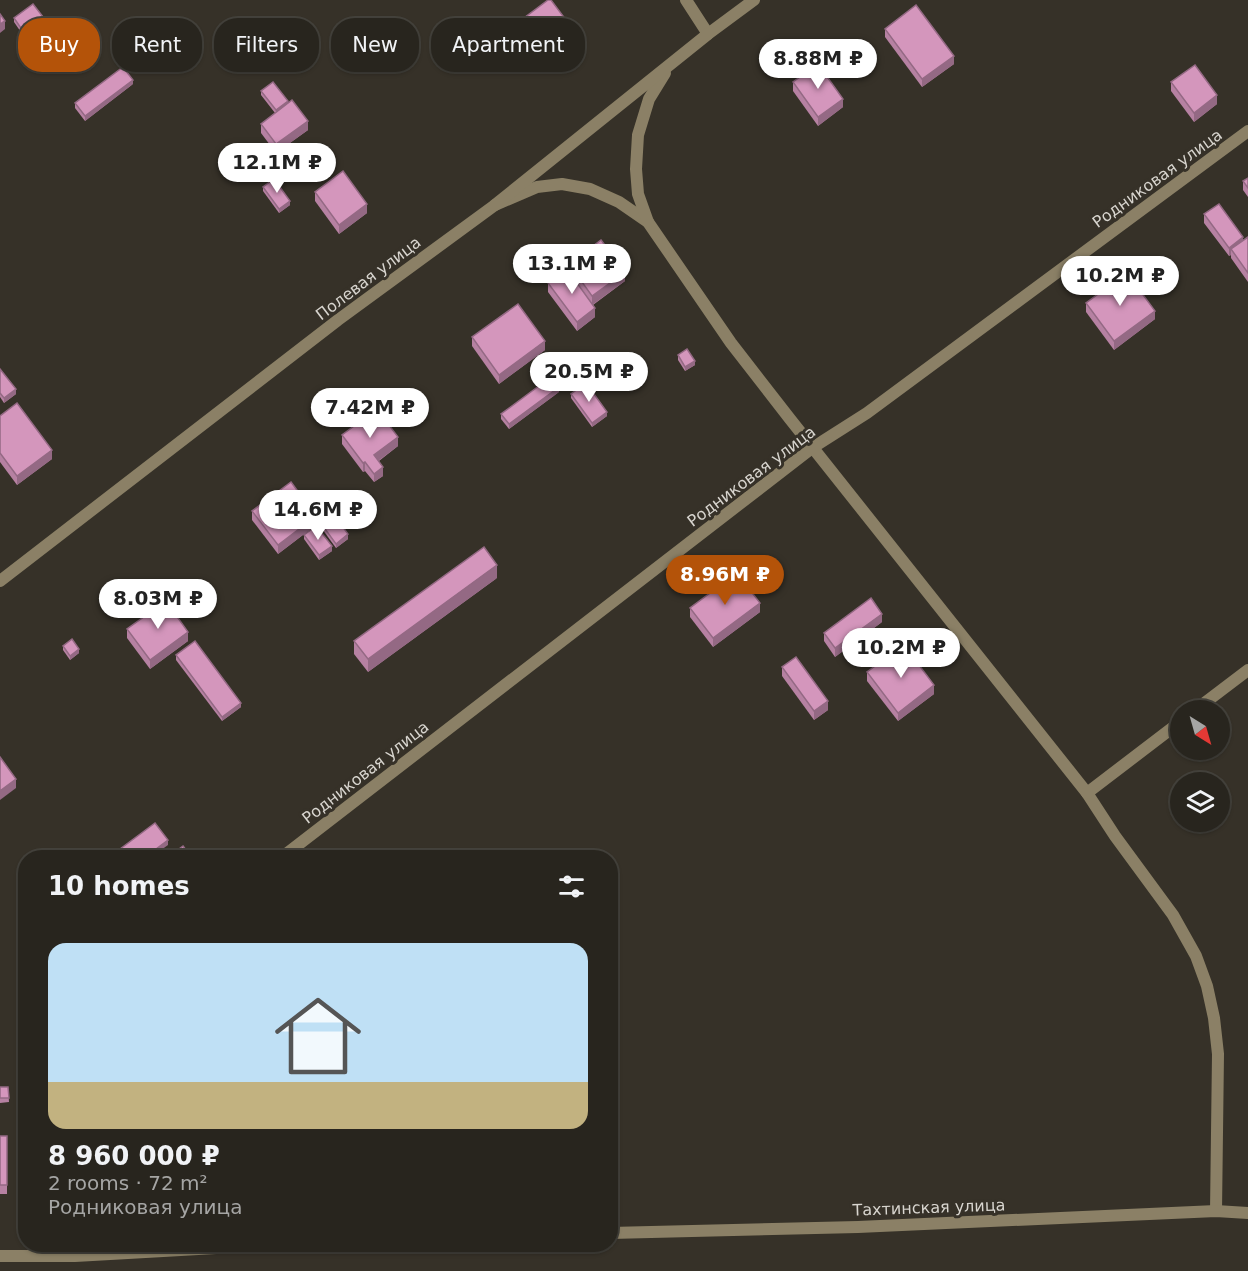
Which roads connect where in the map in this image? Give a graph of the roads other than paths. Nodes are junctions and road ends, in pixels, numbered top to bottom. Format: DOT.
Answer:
graph roads {
  1 [pos="687,0"];
  2 [pos="754,0"];
  3 [pos="708,34"];
  4 [pos="671,64"];
  5 [pos="1248,131"];
  6 [pos="495,205"];
  7 [pos="648,222"];
  8 [pos="812,448"];
  9 [pos="0,581"];
  10 [pos="1248,670"];
  11 [pos="1208,700"];
  12 [pos="1170,730"];
  13 [pos="1088,793"];
  14 [pos="291,850"];
  15 [pos="1216,1210"];
  16 [pos="1248,1213"];
  17 [pos="618,1233"];
  18 [pos="153,1252"];
  19 [pos="0,1256"];
  1 -- 3 [label="street"];
  2 -- 3 [label="street, Полевая улица"];
  3 -- 4 [label="street, Полевая улица"];
  4 -- 6 [label="street, Полевая улица"];
  4 -- 7 [label="street"];
  5 -- 8 [label="street, Родниковая улица"];
  6 -- 7 [label="street"];
  6 -- 9 [label="street, Полевая улица"];
  7 -- 8 [label="street"];
  8 -- 13 [label="street"];
  8 -- 14 [label="street, Родниковая улица"];
  10 -- 11 [label="street"];
  12 -- 13 [label="street"];
  13 -- 15 [label="street"];
  15 -- 16 [label="street, Тахтинская улица"];
  15 -- 17 [label="street, Тахтинская улица"];
  18 -- 19 [label="street"];
}
